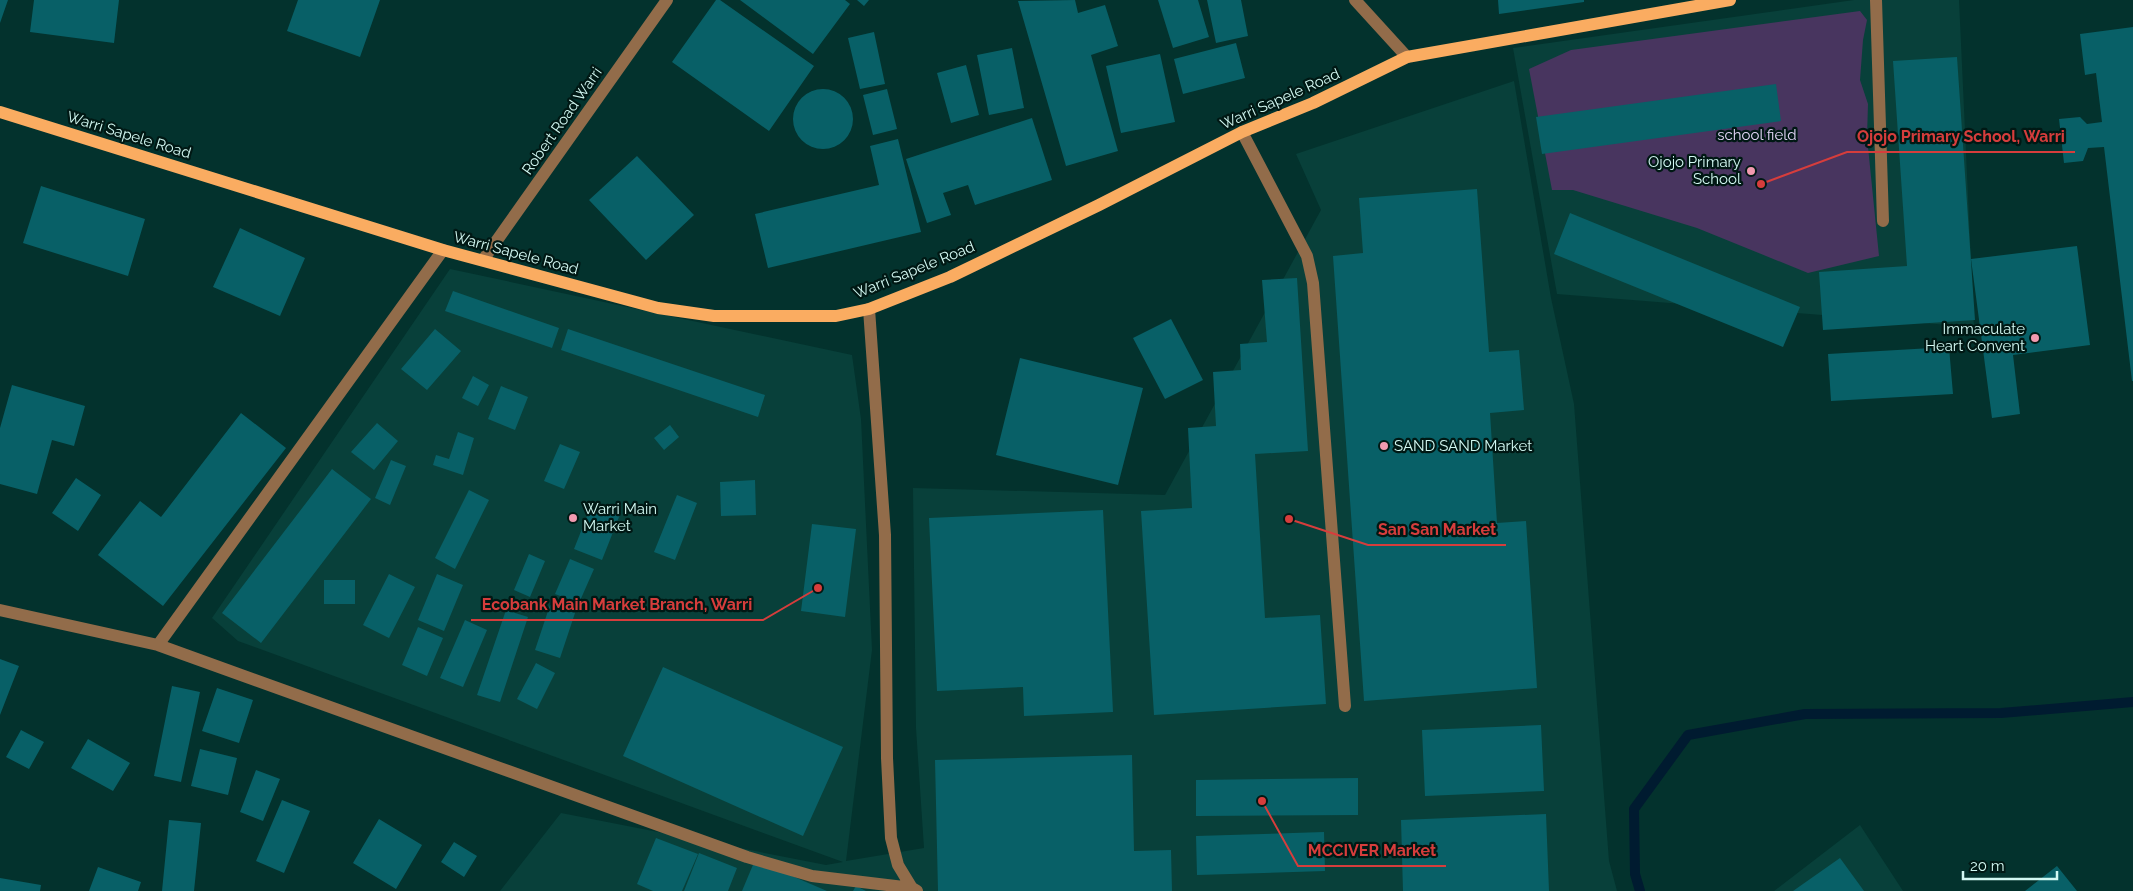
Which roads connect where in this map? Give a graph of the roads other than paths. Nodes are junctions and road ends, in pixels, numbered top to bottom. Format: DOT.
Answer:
graph roads {
  1 [pos="667,0"];
  2 [pos="1355,0"];
  3 [pos="1730,0"];
  4 [pos="1876,0"];
  5 [pos="1407,57"];
  6 [pos="0,112"];
  7 [pos="1242,132"];
  8 [pos="1883,221"];
  9 [pos="443,250"];
  10 [pos="483,260"];
  11 [pos="868,309"];
  12 [pos="0,610"];
  13 [pos="158,645"];
  14 [pos="1345,706"];
  15 [pos="914,890"];
  1 -- 10 [label="street, Robert Road Warri"];
  2 -- 5 [label="street"];
  3 -- 5 [label="main road, Warri Sapele Road"];
  4 -- 8 [label="street"];
  5 -- 7 [label="main road, Warri Sapele Road"];
  6 -- 9 [label="main road, Warri Sapele Road"];
  7 -- 11 [label="main road, Warri Sapele Road"];
  7 -- 14 [label="street"];
  9 -- 10 [label="main road, Warri Sapele Road"];
  9 -- 13 [label="street"];
  10 -- 11 [label="main road, Warri Sapele Road"];
  11 -- 15 [label="street"];
  12 -- 13 [label="street"];
  13 -- 15 [label="street"];
}
